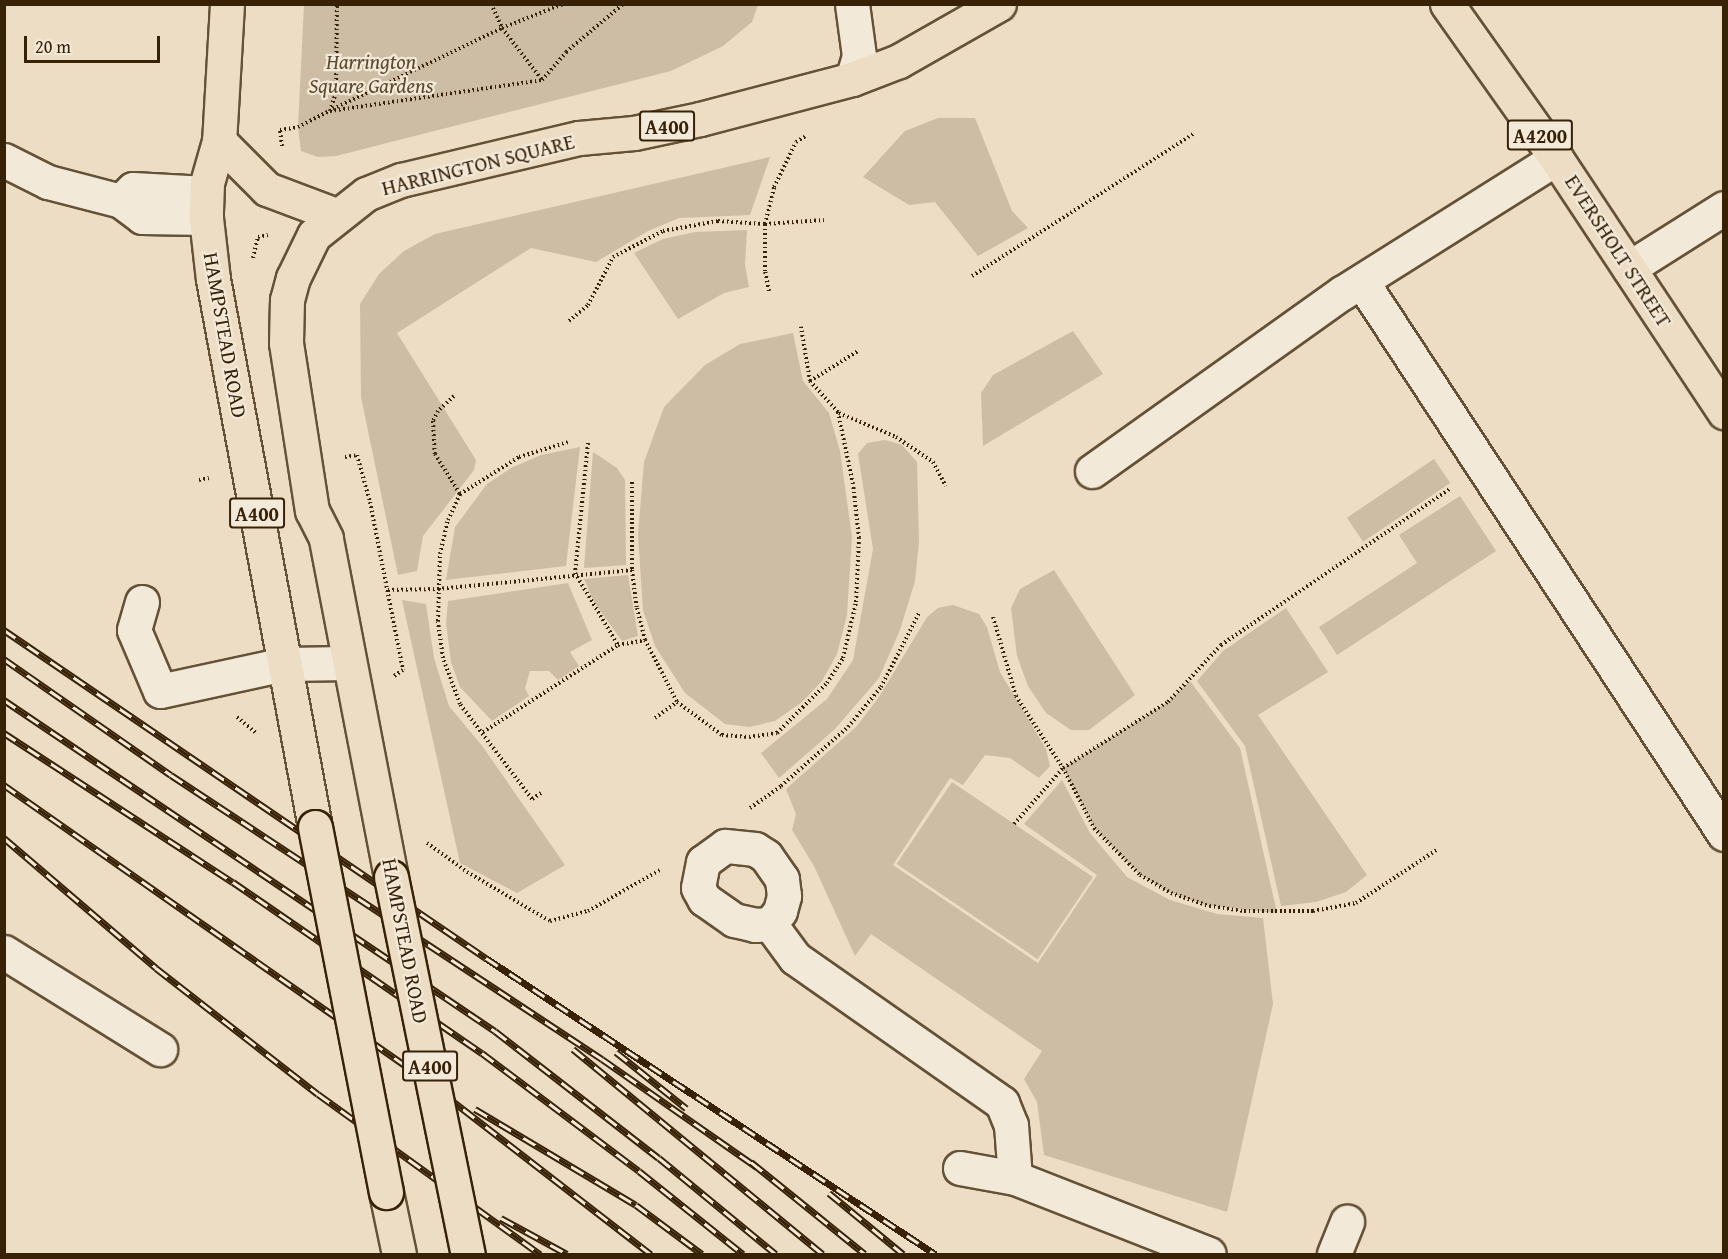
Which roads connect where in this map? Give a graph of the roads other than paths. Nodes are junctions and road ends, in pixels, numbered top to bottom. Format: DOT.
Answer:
graph roads {
  1 [pos="227,4"];
  2 [pos="852,4"];
  3 [pos="999,4"];
  4 [pos="1447,4"];
  5 [pos="852,79"];
  6 [pos="219,141"];
  7 [pos="1556,158"];
  8 [pos="4,160"];
  9 [pos="206,205"];
  10 [pos="1724,208"];
  11 [pos="336,215"];
  12 [pos="1629,268"];
  13 [pos="1362,282"];
  14 [pos="1724,412"];
  15 [pos="1092,471"];
  16 [pos="326,538"];
  17 [pos="142,602"];
  18 [pos="348,663"];
  19 [pos="285,664"];
  20 [pos="1724,834"];
  21 [pos="770,924"];
  22 [pos="4,952"];
  23 [pos="160,1048"];
  24 [pos="960,1168"];
  25 [pos="1015,1178"];
  26 [pos="1347,1221"];
  27 [pos="399,1254"];
  28 [pos="468,1254"];
  29 [pos="1209,1254"];
  30 [pos="1334,1254"];
  1 -- 6 [label="main road, HAMPSTEAD ROAD / A400"];
  2 -- 5 [label="street"];
  3 -- 5 [label="main road, A400"];
  4 -- 7 [label="main road, EVERSHOLT STREET / A4200"];
  5 -- 11 [label="main road, HARRINGTON SQUARE / A400"];
  6 -- 9 [label="main road, HAMPSTEAD ROAD / A400"];
  6 -- 11 [label="main road"];
  7 -- 12 [label="main road, EVERSHOLT STREET / A4200"];
  7 -- 13 [label="street"];
  8 -- 9 [label="street"];
  9 -- 19 [label="main road, HAMPSTEAD ROAD / A400"];
  10 -- 12 [label="street"];
  11 -- 16 [label="main road, HARRINGTON SQUARE / A400"];
  12 -- 14 [label="main road, EVERSHOLT STREET / A4200"];
  13 -- 15 [label="street"];
  13 -- 20 [label="street"];
  16 -- 18 [label="main road, HAMPSTEAD ROAD / A400"];
  17 -- 19 [label="street"];
  18 -- 19 [label="street"];
  18 -- 28 [label="main road, HAMPSTEAD ROAD / A400, bridge"];
  19 -- 27 [label="main road, HAMPSTEAD ROAD / A400, bridge"];
  21 -- 25 [label="street"];
  22 -- 23 [label="street"];
  24 -- 25 [label="street"];
  25 -- 29 [label="street"];
  26 -- 30 [label="street"];
}
